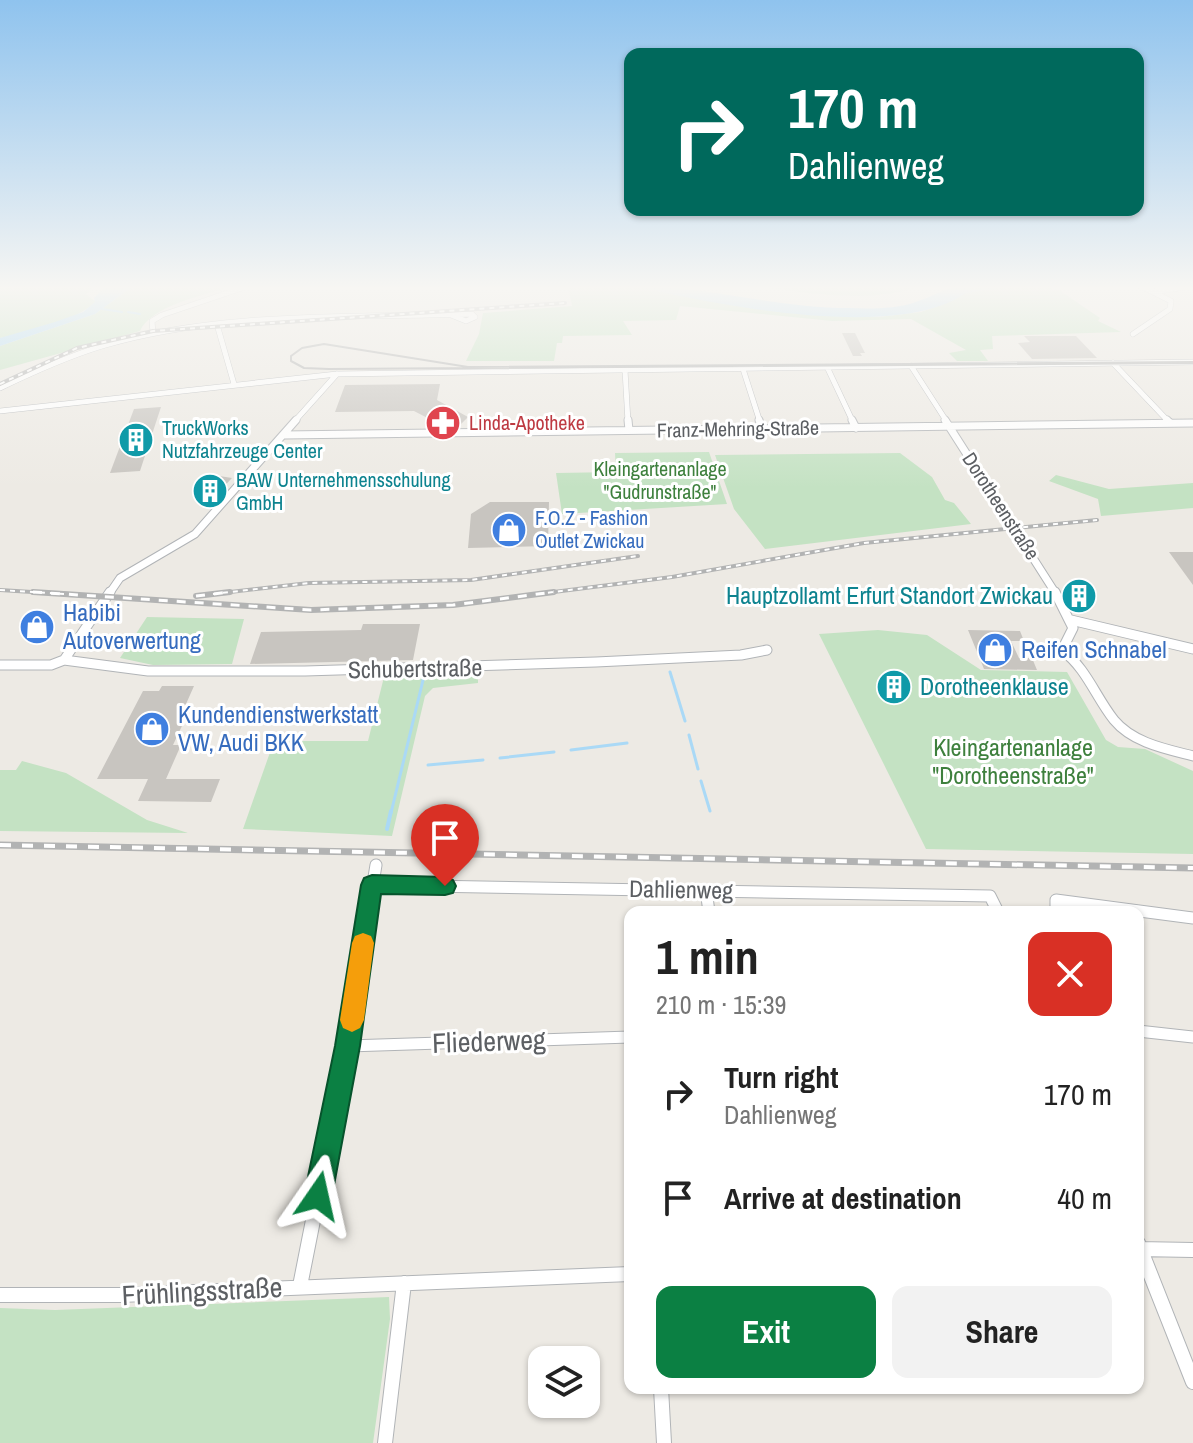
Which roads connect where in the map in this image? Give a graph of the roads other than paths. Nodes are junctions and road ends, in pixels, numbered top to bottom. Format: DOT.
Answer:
graph roads {
  1 [pos="77,353"];
  2 [pos="225,353"];
  3 [pos="1113,363"];
  4 [pos="1193,365"];
  5 [pos="911,366"];
  6 [pos="775,368"];
  7 [pos="743,369"];
  8 [pos="828,369"];
  9 [pos="625,370"];
  10 [pos="337,374"];
  11 [pos="234,384"];
  12 [pos="0,388"];
  13 [pos="0,411"];
  14 [pos="1170,423"];
  15 [pos="1193,423"];
  16 [pos="950,427"];
  17 [pos="856,428"];
  18 [pos="762,429"];
  19 [pos="629,430"];
  20 [pos="284,435"];
  21 [pos="1071,620"];
  22 [pos="1193,649"];
  23 [pos="767,650"];
  24 [pos="64,660"];
  25 [pos="0,665"];
  26 [pos="1193,756"];
  27 [pos="376,865"];
  28 [pos="372,885"];
  29 [pos="706,890"];
  30 [pos="708,906"];
  31 [pos="995,906"];
  32 [pos="1056,906"];
  33 [pos="1102,906"];
  34 [pos="1144,912"];
  35 [pos="1193,918"];
  36 [pos="1144,1032"];
  37 [pos="624,1037"];
  38 [pos="1193,1037"];
  39 [pos="348,1046"];
  40 [pos="1144,1247"];
  41 [pos="1193,1250"];
  42 [pos="1144,1260"];
  43 [pos="624,1274"];
  44 [pos="404,1283"];
  45 [pos="300,1286"];
  46 [pos="0,1295"];
  47 [pos="1193,1382"];
  48 [pos="661,1394"];
  49 [pos="385,1443"];
  50 [pos="664,1443"];
  1 -- 12 [label="street"];
  2 -- 11 [label="street"];
  3 -- 4 [label="street"];
  3 -- 5 [label="street"];
  3 -- 14 [label="street"];
  5 -- 6 [label="street"];
  5 -- 8 [label="street"];
  5 -- 16 [label="street, Dorotheenstraße"];
  6 -- 7 [label="street"];
  6 -- 8 [label="street"];
  7 -- 9 [label="street"];
  7 -- 18 [label="street"];
  8 -- 17 [label="street"];
  9 -- 10 [label="street"];
  9 -- 19 [label="street"];
  10 -- 11 [label="street"];
  10 -- 20 [label="street"];
  11 -- 13 [label="street"];
  14 -- 15 [label="street, Franz-Mehring-Straße"];
  14 -- 16 [label="street, Franz-Mehring-Straße"];
  16 -- 17 [label="street, Franz-Mehring-Straße"];
  16 -- 21 [label="street, Dorotheenstraße"];
  17 -- 18 [label="street, Franz-Mehring-Straße"];
  18 -- 19 [label="street, Franz-Mehring-Straße"];
  19 -- 20 [label="street, Franz-Mehring-Straße"];
  20 -- 24 [label="street"];
  21 -- 22 [label="street"];
  21 -- 26 [label="street"];
  23 -- 24 [label="street, Schubertstraße"];
  24 -- 25 [label="street, Schubertstraße"];
  27 -- 28 [label="street"];
  28 -- 29 [label="street, Dahlienweg"];
  28 -- 39 [label="street"];
  29 -- 30 [label="street"];
  29 -- 31 [label="street, Dahlienweg"];
  32 -- 33 [label="street"];
  34 -- 35 [label="street"];
  36 -- 38 [label="street"];
  37 -- 39 [label="street, Fliederweg"];
  39 -- 45 [label="street"];
  40 -- 41 [label="street"];
  42 -- 47 [label="street"];
  43 -- 44 [label="street, Frühlingsstraße"];
  44 -- 45 [label="street, Frühlingsstraße"];
  44 -- 49 [label="street"];
  45 -- 46 [label="street, Frühlingsstraße"];
  48 -- 50 [label="street"];
}
